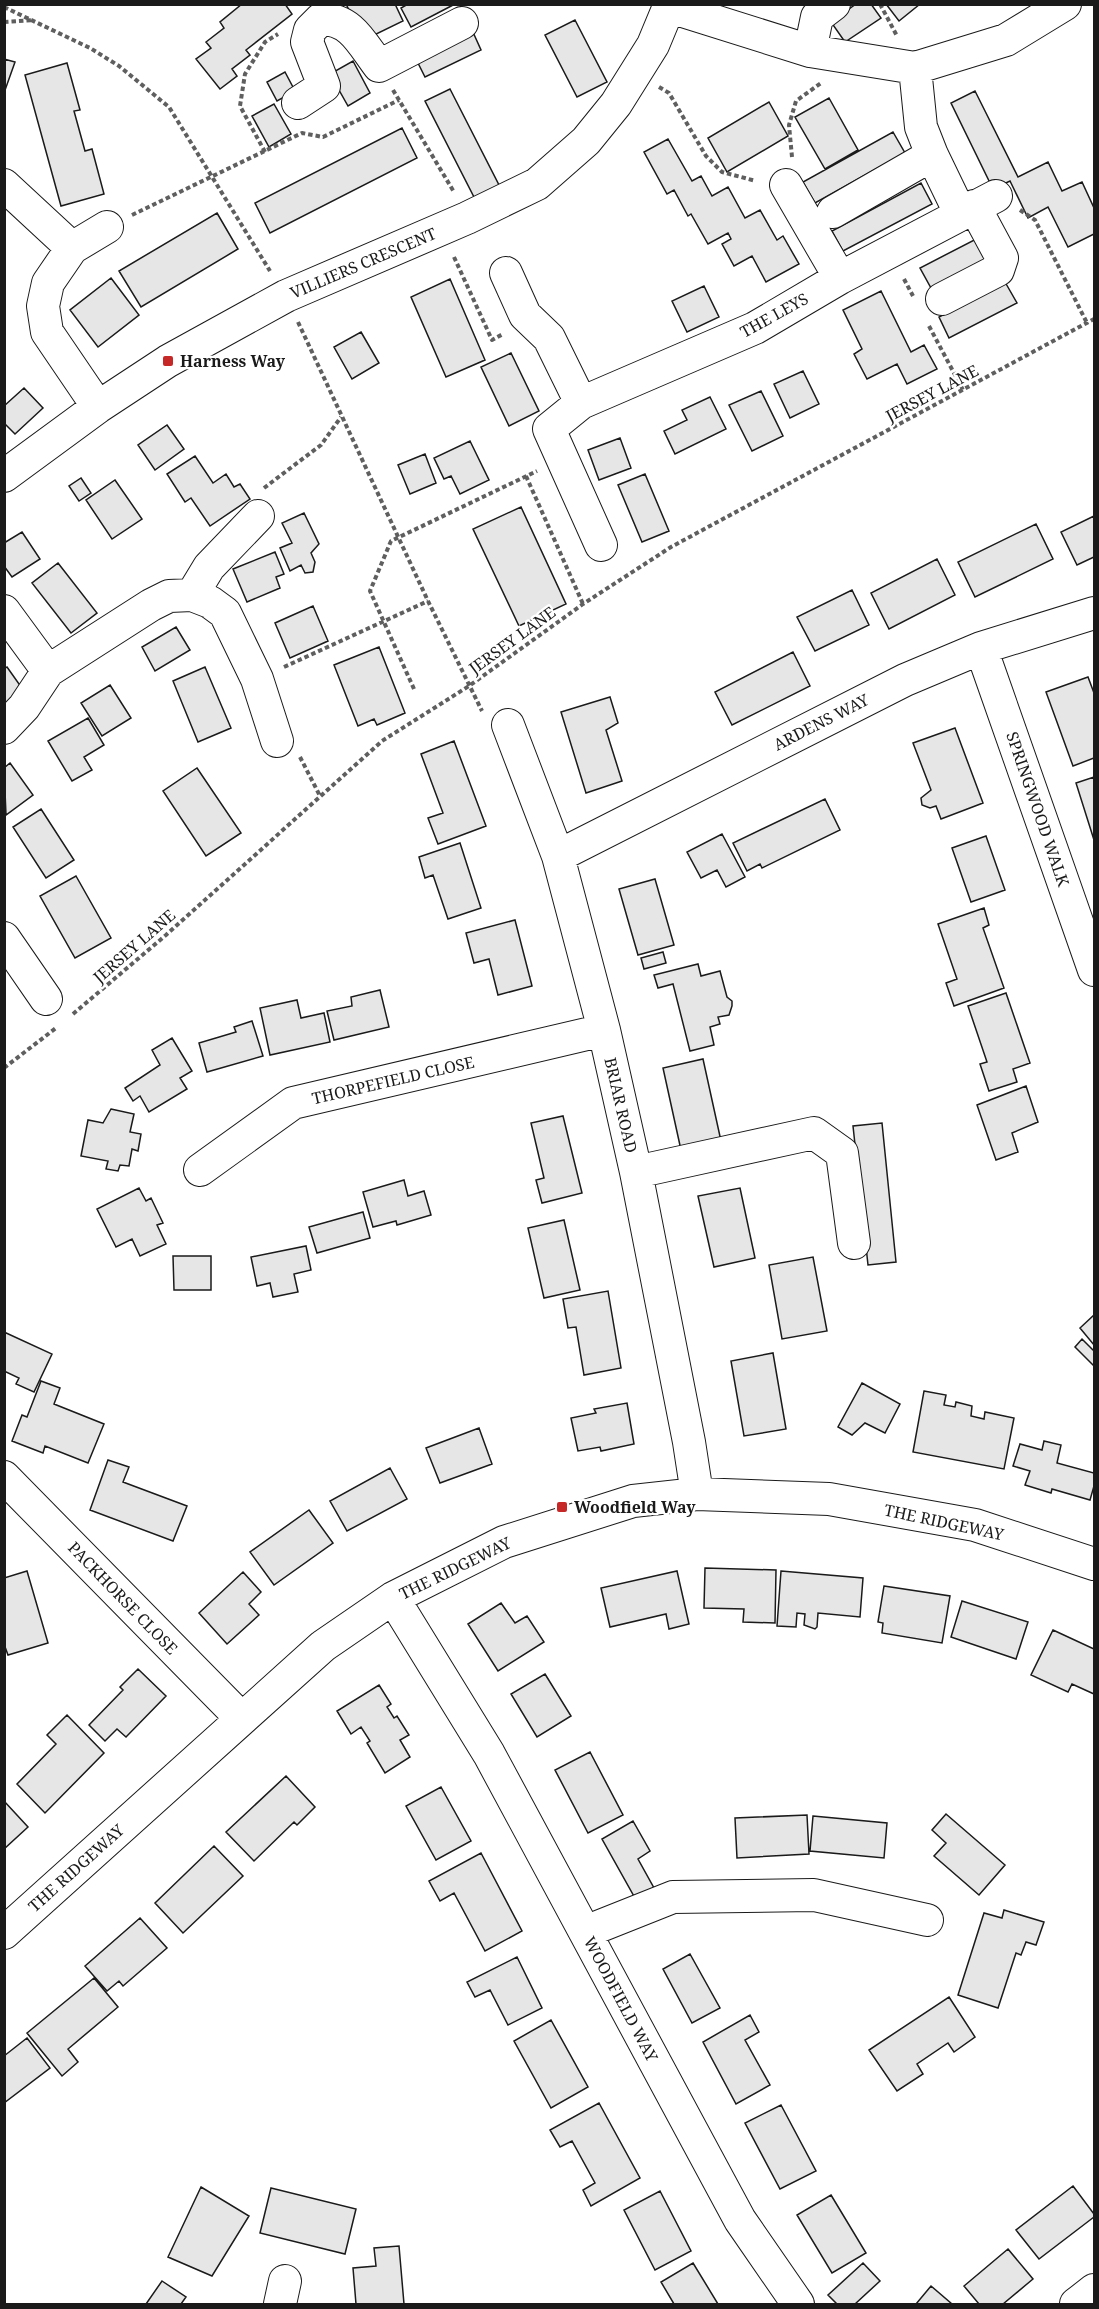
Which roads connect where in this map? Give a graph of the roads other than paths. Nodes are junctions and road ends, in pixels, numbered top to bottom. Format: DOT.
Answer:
graph roads {
  1 [pos="834,4"];
  2 [pos="1065,4"];
  3 [pos="670,6"];
  4 [pos="315,18"];
  5 [pos="462,23"];
  6 [pos="810,51"];
  7 [pos="915,68"];
  8 [pos="298,103"];
  9 [pos="932,155"];
  10 [pos="4,185"];
  11 [pos="786,185"];
  12 [pos="977,205"];
  13 [pos="832,212"];
  14 [pos="107,227"];
  15 [pos="72,248"];
  16 [pos="506,273"];
  17 [pos="840,278"];
  18 [pos="942,299"];
  19 [pos="581,403"];
  20 [pos="98,407"];
  21 [pos="4,476"];
  22 [pos="258,516"];
  23 [pos="601,545"];
  24 [pos="192,595"];
  25 [pos="4,611"];
  26 [pos="1095,613"];
  27 [pos="981,648"];
  28 [pos="48,671"];
  29 [pos="508,725"];
  30 [pos="4,728"];
  31 [pos="277,741"];
  32 [pos="558,856"];
  33 [pos="4,938"];
  34 [pos="1095,970"];
  35 [pos="60,1013"];
  36 [pos="604,1030"];
  37 [pos="200,1170"];
  38 [pos="636,1172"];
  39 [pos="854,1243"];
  40 [pos="4,1477"];
  41 [pos="697,1494"];
  42 [pos="1093,1560"];
  43 [pos="393,1598"];
  44 [pos="241,1718"];
  45 [pos="927,1920"];
  46 [pos="585,1932"];
  47 [pos="4,1934"];
  48 [pos="1095,2290"];
  49 [pos="798,2304"];
  50 [pos="1076,2304"];
  1 -- 6 [label="street"];
  2 -- 7 [label="street"];
  3 -- 6 [label="street"];
  3 -- 20 [label="street, VILLIERS CRESCENT"];
  4 -- 5 [label="street"];
  4 -- 8 [label="street"];
  6 -- 7 [label="street"];
  7 -- 9 [label="street"];
  9 -- 12 [label="street"];
  9 -- 13 [label="street"];
  10 -- 15 [label="street"];
  11 -- 17 [label="street"];
  12 -- 17 [label="street, THE LEYS"];
  12 -- 18 [label="street"];
  14 -- 15 [label="street"];
  15 -- 20 [label="street"];
  16 -- 19 [label="street"];
  17 -- 19 [label="street, THE LEYS"];
  19 -- 23 [label="street, THE LEYS"];
  20 -- 21 [label="street, VILLIERS CRESCENT"];
  22 -- 24 [label="street"];
  24 -- 28 [label="street"];
  24 -- 31 [label="street"];
  25 -- 28 [label="street"];
  26 -- 27 [label="street, ARDENS WAY"];
  27 -- 32 [label="street, ARDENS WAY"];
  27 -- 34 [label="street, SPRINGWOOD WALK"];
  28 -- 30 [label="street"];
  29 -- 32 [label="street, BRIAR ROAD"];
  32 -- 36 [label="street, BRIAR ROAD"];
  33 -- 35 [label="street"];
  36 -- 37 [label="street, THORPEFIELD CLOSE"];
  36 -- 38 [label="street, BRIAR ROAD"];
  38 -- 39 [label="street"];
  38 -- 41 [label="street, BRIAR ROAD"];
  40 -- 44 [label="street, PACKHORSE CLOSE"];
  41 -- 42 [label="street, THE RIDGEWAY"];
  41 -- 43 [label="street, THE RIDGEWAY"];
  43 -- 44 [label="street, THE RIDGEWAY"];
  43 -- 46 [label="street, WOODFIELD WAY"];
  44 -- 47 [label="street, THE RIDGEWAY"];
  45 -- 46 [label="street"];
  46 -- 49 [label="street, WOODFIELD WAY"];
  48 -- 50 [label="street"];
}
